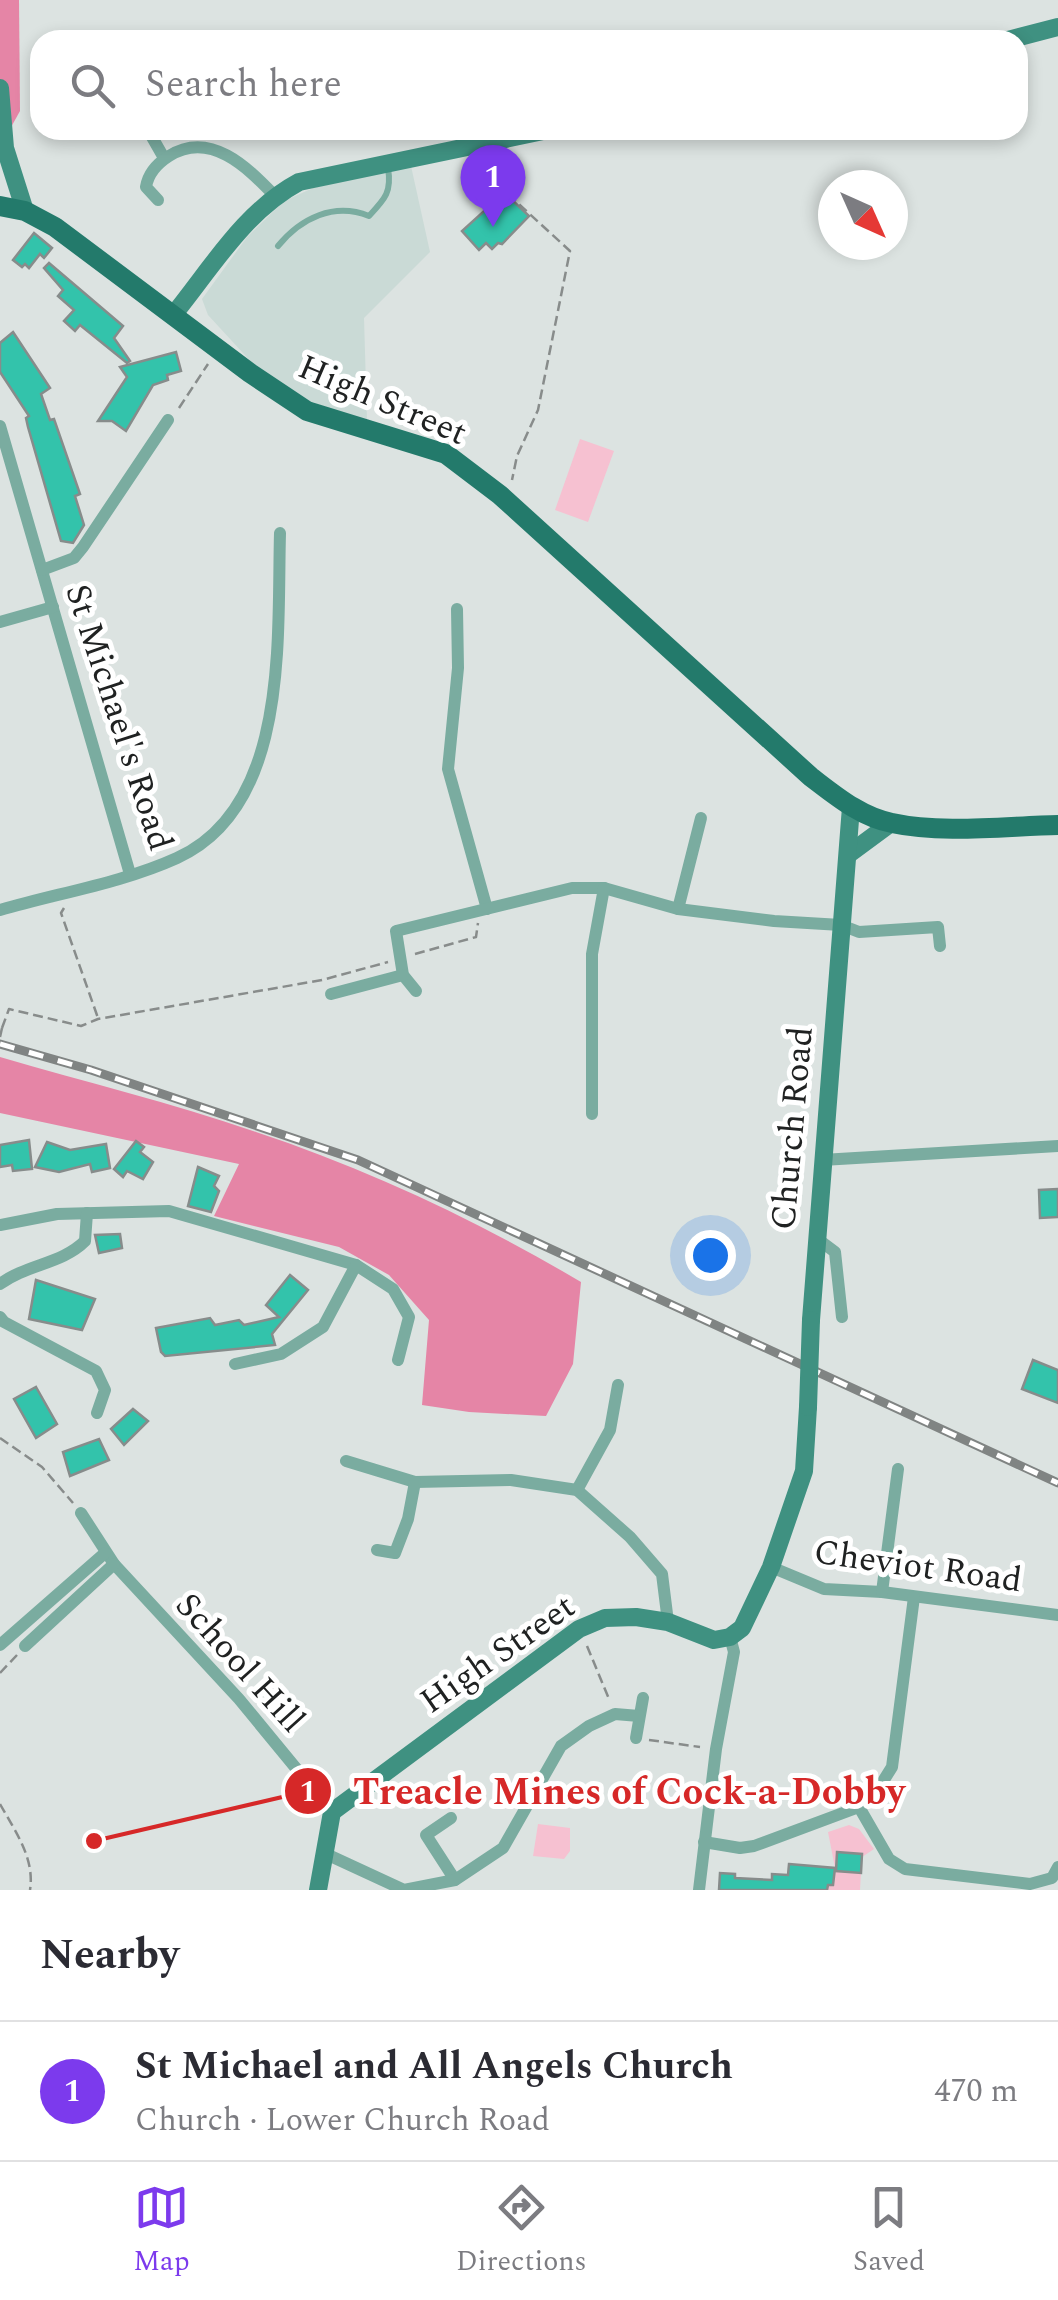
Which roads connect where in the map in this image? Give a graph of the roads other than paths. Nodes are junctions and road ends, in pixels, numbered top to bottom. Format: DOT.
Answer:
graph roads {
  1 [pos="1058,26"];
  2 [pos="1028,34"];
  3 [pos="0,88"];
  4 [pos="154,140"];
  5 [pos="499,140"];
  6 [pos="3,156"];
  7 [pos="164,158"];
  8 [pos="387,162"];
  9 [pos="274,195"];
  10 [pos="158,200"];
  11 [pos="0,206"];
  12 [pos="25,211"];
  13 [pos="278,246"];
  14 [pos="174,314"];
  15 [pos="168,420"];
  16 [pos="0,426"];
  17 [pos="280,533"];
  18 [pos="42,570"];
  19 [pos="52,607"];
  20 [pos="457,608"];
  21 [pos="0,622"];
  22 [pos="851,807"];
  23 [pos="701,818"];
  24 [pos="891,823"];
  25 [pos="1058,825"];
  26 [pos="850,854"];
  27 [pos="130,874"];
  28 [pos="604,888"];
  29 [pos="678,908"];
  30 [pos="488,909"];
  31 [pos="0,910"];
  32 [pos="841,925"];
  33 [pos="940,946"];
  34 [pos="402,975"];
  35 [pos="416,990"];
  36 [pos="332,994"];
  37 [pos="592,1114"];
  38 [pos="1058,1146"];
  39 [pos="822,1160"];
  40 [pos="87,1213"];
  41 [pos="0,1225"];
  42 [pos="815,1238"];
  43 [pos="356,1265"];
  44 [pos="0,1284"];
  45 [pos="842,1316"];
  46 [pos="0,1317"];
  47 [pos="398,1360"];
  48 [pos="235,1364"];
  49 [pos="618,1385"];
  50 [pos="96,1413"];
  51 [pos="346,1462"];
  52 [pos="898,1469"];
  53 [pos="415,1482"];
  54 [pos="577,1490"];
  55 [pos="80,1513"];
  56 [pos="377,1550"];
  57 [pos="109,1558"];
  58 [pos="771,1567"];
  59 [pos="882,1592"];
  60 [pos="914,1597"];
  61 [pos="1058,1615"];
  62 [pos="668,1622"];
  63 [pos="730,1638"];
  64 [pos="0,1645"];
  65 [pos="25,1646"];
  66 [pos="643,1698"];
  67 [pos="639,1716"];
  68 [pos="636,1738"];
  69 [pos="859,1807"];
  70 [pos="332,1812"];
  71 [pos="451,1818"];
  72 [pos="704,1842"];
  73 [pos="324,1853"];
  74 [pos="1056,1877"];
  75 [pos="456,1880"];
  76 [pos="955,1883"];
  77 [pos="318,1890"];
  78 [pos="699,1890"];
  1 -- 2 [label="street"];
  3 -- 6 [label="street"];
  4 -- 7 [label="street"];
  5 -- 8 [label="street"];
  6 -- 12 [label="street"];
  7 -- 9 [label="street"];
  7 -- 10 [label="street"];
  8 -- 9 [label="street"];
  8 -- 13 [label="lane"];
  9 -- 14 [label="street"];
  11 -- 12 [label="main road, High Street"];
  12 -- 14 [label="main road, High Street"];
  14 -- 22 [label="main road, High Street"];
  15 -- 18 [label="street"];
  16 -- 18 [label="street, St Michael's Road"];
  17 -- 27 [label="street, St Michael's Road"];
  18 -- 19 [label="street, St Michael's Road"];
  19 -- 21 [label="street"];
  19 -- 27 [label="street, St Michael's Road"];
  20 -- 30 [label="street"];
  22 -- 24 [label="main road, High Street"];
  22 -- 26 [label="street, Church Road"];
  23 -- 29 [label="street"];
  24 -- 25 [label="main road, High Street"];
  24 -- 26 [label="street"];
  26 -- 32 [label="street, Church Road"];
  27 -- 31 [label="street"];
  28 -- 29 [label="street"];
  28 -- 30 [label="street"];
  28 -- 37 [label="street"];
  29 -- 32 [label="street"];
  30 -- 34 [label="street"];
  32 -- 33 [label="street"];
  32 -- 39 [label="street, Church Road"];
  34 -- 35 [label="street"];
  34 -- 36 [label="street"];
  38 -- 39 [label="street"];
  39 -- 42 [label="street, Church Road"];
  40 -- 41 [label="street"];
  40 -- 43 [label="street"];
  40 -- 44 [label="street"];
  42 -- 45 [label="street"];
  42 -- 58 [label="street, Church Road, bridge"];
  43 -- 47 [label="street"];
  43 -- 48 [label="street"];
  46 -- 50 [label="street"];
  49 -- 54 [label="street"];
  51 -- 53 [label="street"];
  52 -- 59 [label="street"];
  53 -- 54 [label="street"];
  53 -- 56 [label="street"];
  54 -- 62 [label="street"];
  55 -- 57 [label="street, School Hill"];
  57 -- 64 [label="street"];
  57 -- 65 [label="street"];
  57 -- 70 [label="street, School Hill"];
  58 -- 59 [label="street, Cheviot Road"];
  58 -- 63 [label="street"];
  59 -- 60 [label="street, Cheviot Road"];
  60 -- 61 [label="street, Cheviot Road"];
  60 -- 69 [label="street"];
  62 -- 63 [label="street, High Street"];
  62 -- 70 [label="street, High Street"];
  63 -- 72 [label="street"];
  66 -- 67 [label="street"];
  67 -- 68 [label="street"];
  67 -- 75 [label="street"];
  69 -- 72 [label="street"];
  69 -- 76 [label="street"];
  70 -- 73 [label="street"];
  71 -- 75 [label="street"];
  72 -- 78 [label="street"];
  73 -- 75 [label="street"];
  73 -- 77 [label="street"];
  74 -- 76 [label="street"];
}
